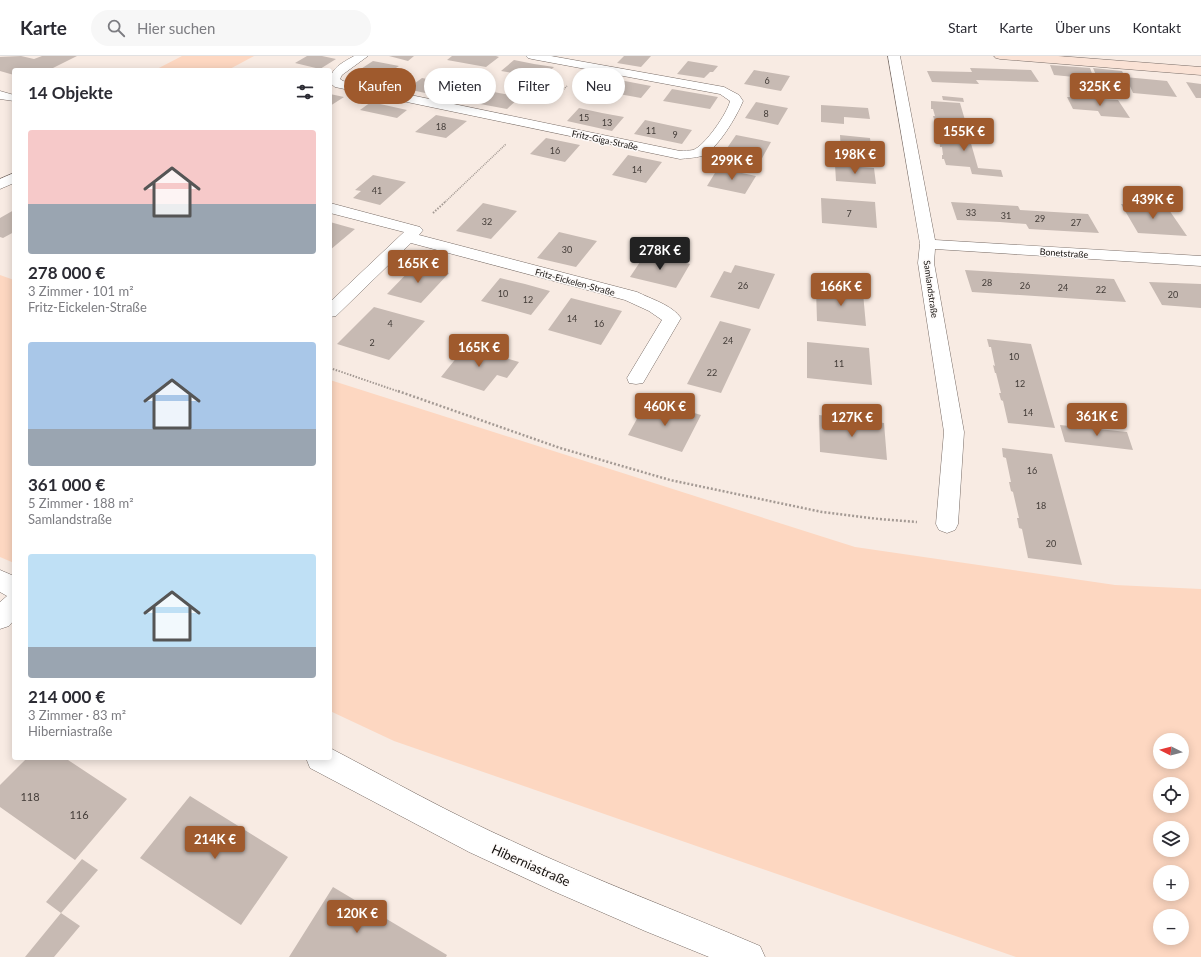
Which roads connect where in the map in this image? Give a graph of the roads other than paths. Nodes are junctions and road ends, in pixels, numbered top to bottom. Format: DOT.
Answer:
graph roads {
  1 [pos="362,56"];
  2 [pos="532,56"];
  3 [pos="597,56"];
  4 [pos="894,56"];
  5 [pos="1000,56"];
  6 [pos="586,66"];
  7 [pos="1201,71"];
  8 [pos="0,95"];
  9 [pos="12,98"];
  10 [pos="12,178"];
  11 [pos="0,185"];
  12 [pos="332,209"];
  13 [pos="411,234"];
  14 [pos="928,244"];
  15 [pos="1201,261"];
  16 [pos="332,310"];
  17 [pos="636,378"];
  18 [pos="947,524"];
  19 [pos="0,580"];
  20 [pos="12,587"];
  21 [pos="12,606"];
  22 [pos="0,618"];
  23 [pos="324,760"];
  24 [pos="749,957"];
  1 -- 6 [label="street, Fritz-Giga-Straße"];
  2 -- 6 [label="street, Fritz-Giga-Straße"];
  3 -- 6 [label="street"];
  4 -- 14 [label="street, Samlandstraße"];
  5 -- 7 [label="street"];
  8 -- 9 [label="street"];
  10 -- 11 [label="street"];
  12 -- 13 [label="street, Fritz-Eickelen-Straße"];
  13 -- 16 [label="street"];
  13 -- 17 [label="street, Fritz-Eickelen-Straße"];
  14 -- 15 [label="street, Bonetstraße"];
  14 -- 18 [label="street, Samlandstraße"];
  19 -- 20 [label="street"];
  21 -- 22 [label="street"];
  23 -- 24 [label="street, Hiberniastraße"];
}
